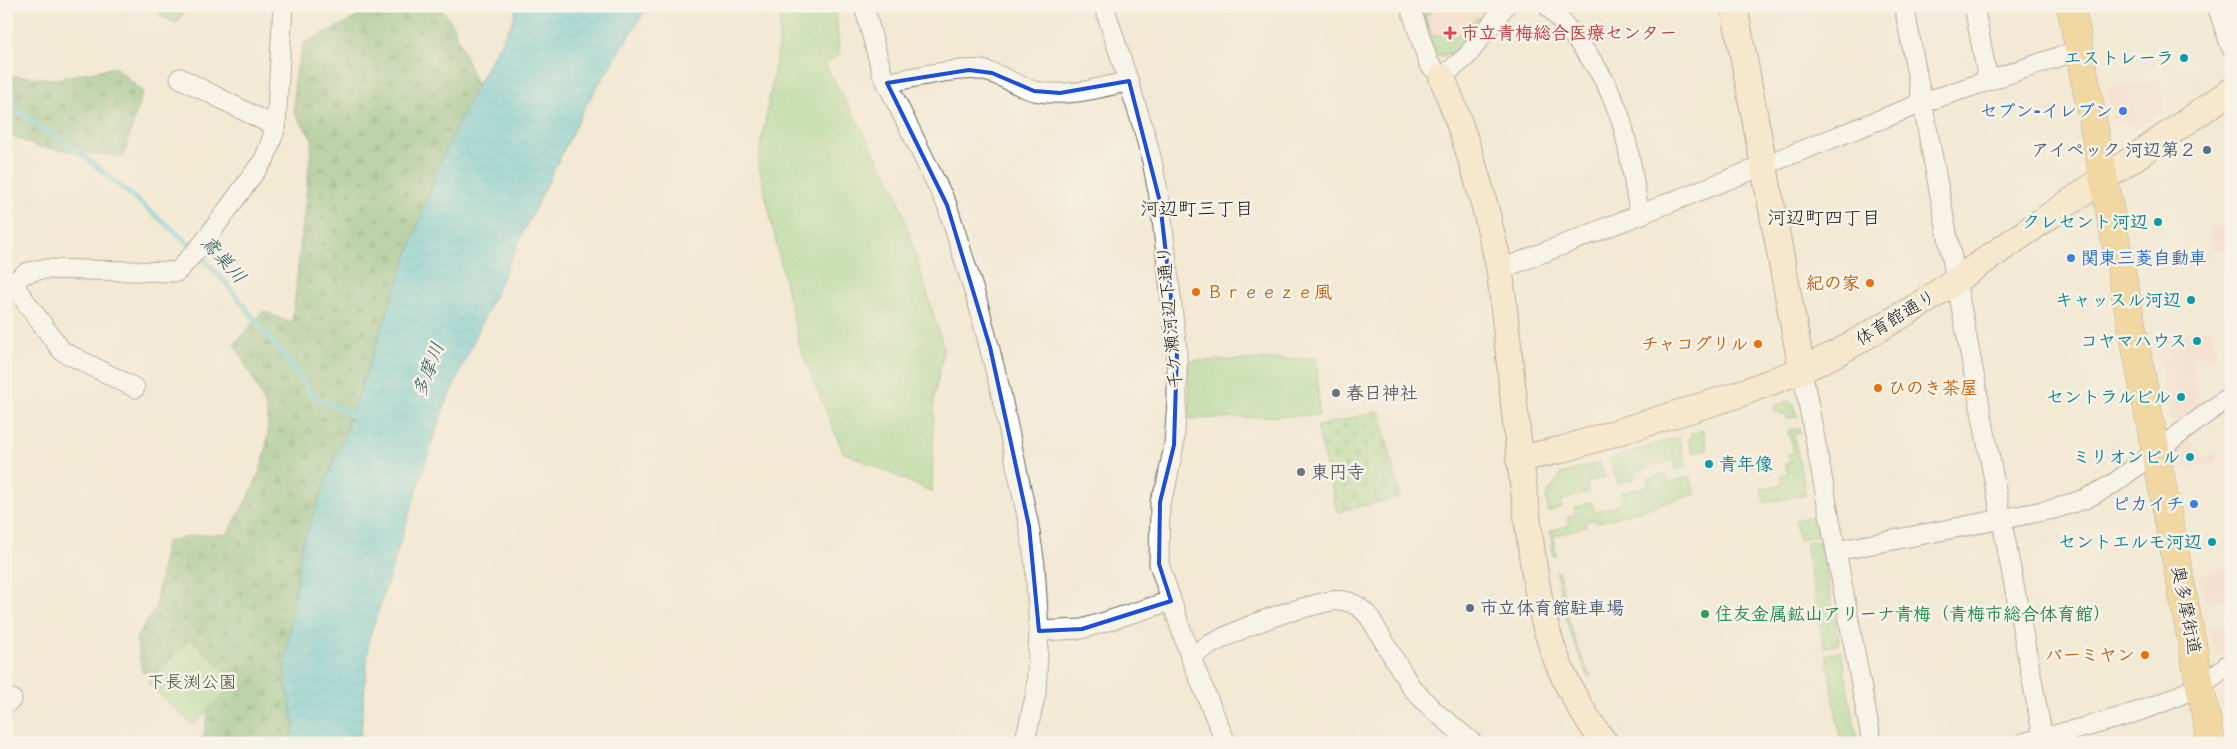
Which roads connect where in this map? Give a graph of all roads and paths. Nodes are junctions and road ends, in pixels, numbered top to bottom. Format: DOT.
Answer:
graph roads {
  1 [pos="283,6"];
  2 [pos="864,6"];
  3 [pos="1104,6"];
  4 [pos="1410,6"];
  5 [pos="1505,6"];
  6 [pos="1548,6"];
  7 [pos="1734,6"];
  8 [pos="1904,6"];
  9 [pos="1974,6"];
  10 [pos="2071,6"];
  11 [pos="2217,6"];
  12 [pos="2231,47"];
  13 [pos="2079,50"];
  14 [pos="1442,77"];
  15 [pos="180,78"];
  16 [pos="1988,80"];
  17 [pos="1129,81"];
  18 [pos="887,83"];
  19 [pos="2231,92"];
  20 [pos="1922,103"];
  21 [pos="276,127"];
  22 [pos="1764,166"];
  23 [pos="2104,179"];
  24 [pos="1640,215"];
  25 [pos="1500,270"];
  26 [pos="1956,281"];
  27 [pos="9,285"];
  28 [pos="1802,370"];
  29 [pos="135,388"];
  30 [pos="2231,395"];
  31 [pos="2156,451"];
  32 [pos="1519,459"];
  33 [pos="2002,519"];
  34 [pos="1836,551"];
  35 [pos="1171,601"];
  36 [pos="1039,631"];
  37 [pos="1190,656"];
  38 [pos="2231,662"];
  39 [pos="2200,684"];
  40 [pos="2043,740"];
  41 [pos="1027,743"];
  42 [pos="1226,743"];
  43 [pos="1473,743"];
  44 [pos="1604,743"];
  45 [pos="1872,743"];
  46 [pos="2023,743"];
  47 [pos="2211,743"];
  1 -- 21 [label="street"];
  2 -- 18 [label="street"];
  3 -- 17 [label="street, 千ケ瀬河辺下通り"];
  4 -- 14 [label="street"];
  5 -- 14 [label="street"];
  6 -- 24 [label="street"];
  7 -- 22 [label="street"];
  8 -- 20 [label="street"];
  9 -- 16 [label="street"];
  10 -- 13 [label="main road, 奥多摩街道"];
  11 -- 12 [label="street"];
  13 -- 16 [label="street"];
  13 -- 23 [label="main road, 奥多摩街道"];
  14 -- 25 [label="street"];
  15 -- 21 [label="street"];
  16 -- 20 [label="street"];
  17 -- 18 [label="street"];
  17 -- 35 [label="street, 千ケ瀬河辺下通り"];
  18 -- 36 [label="street"];
  19 -- 23 [label="street, 体育館通り"];
  20 -- 22 [label="street"];
  20 -- 26 [label="street"];
  21 -- 27 [label="street"];
  22 -- 24 [label="street"];
  22 -- 28 [label="street"];
  23 -- 26 [label="street, 体育館通り"];
  23 -- 31 [label="main road, 奥多摩街道"];
  24 -- 25 [label="street"];
  25 -- 32 [label="street"];
  26 -- 28 [label="street, 体育館通り"];
  26 -- 33 [label="street"];
  27 -- 29 [label="street"];
  28 -- 32 [label="street, 体育館通り"];
  28 -- 34 [label="street"];
  30 -- 31 [label="street"];
  31 -- 33 [label="street"];
  31 -- 39 [label="main road, 奥多摩街道"];
  32 -- 44 [label="street"];
  33 -- 34 [label="street"];
  33 -- 40 [label="street"];
  34 -- 45 [label="street"];
  35 -- 36 [label="street"];
  35 -- 37 [label="street, 千ケ瀬河辺下通り"];
  36 -- 41 [label="street"];
  37 -- 42 [label="street, 千ケ瀬河辺下通り"];
  37 -- 43 [label="street"];
  38 -- 39 [label="street"];
  39 -- 40 [label="street"];
  39 -- 47 [label="main road, 奥多摩街道"];
  40 -- 46 [label="street"];
}
